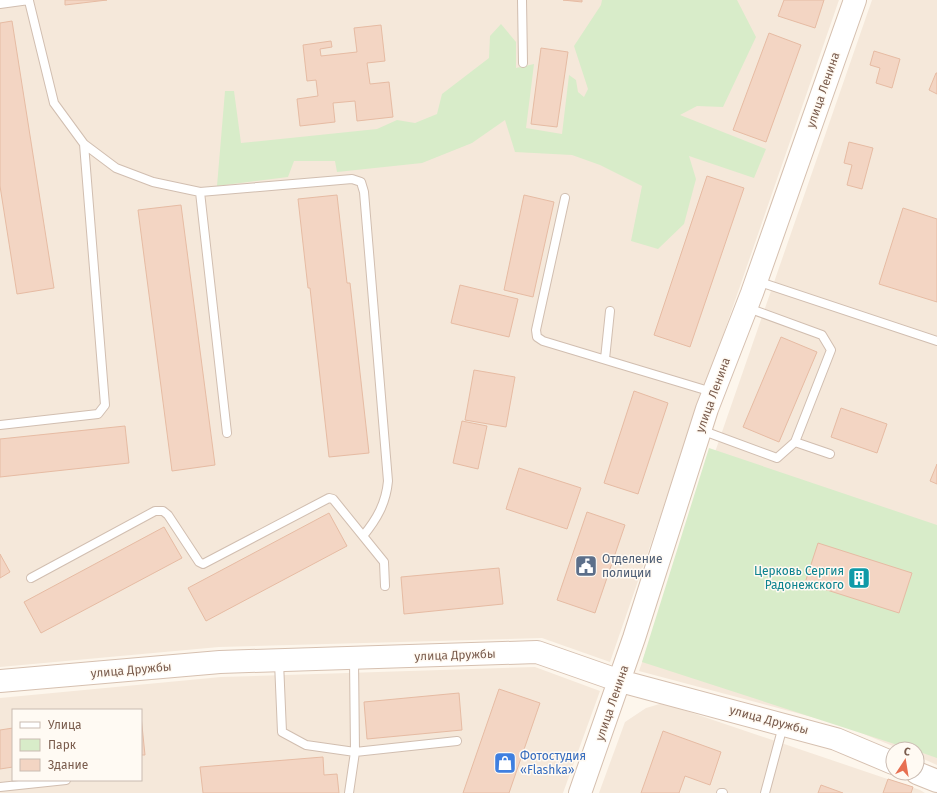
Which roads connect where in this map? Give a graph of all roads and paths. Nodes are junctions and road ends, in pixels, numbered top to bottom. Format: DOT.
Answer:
graph roads {
  1 [pos="29,0"];
  2 [pos="522,0"];
  3 [pos="855,0"];
  4 [pos="0,4"];
  5 [pos="523,64"];
  6 [pos="84,144"];
  7 [pos="200,192"];
  8 [pos="565,198"];
  9 [pos="756,281"];
  10 [pos="746,308"];
  11 [pos="610,311"];
  12 [pos="937,341"];
  13 [pos="605,359"];
  14 [pos="713,392"];
  15 [pos="0,425"];
  16 [pos="700,430"];
  17 [pos="227,433"];
  18 [pos="795,442"];
  19 [pos="830,454"];
  20 [pos="363,536"];
  21 [pos="31,578"];
  22 [pos="385,586"];
  23 [pos="354,658"];
  24 [pos="279,660"];
  25 [pos="0,681"];
  26 [pos="620,681"];
  27 [pos="784,724"];
  28 [pos="457,741"];
  29 [pos="355,752"];
  30 [pos="885,760"];
  31 [pos="925,776"];
  32 [pos="55,781"];
  33 [pos="937,781"];
  34 [pos="0,786"];
  35 [pos="349,793"];
  36 [pos="580,793"];
  37 [pos="765,793"];
  1 -- 4 [label="lane"];
  1 -- 6 [label="lane"];
  2 -- 5 [label="lane"];
  3 -- 9 [label="street, улица Ленина"];
  6 -- 7 [label="lane"];
  6 -- 15 [label="lane"];
  7 -- 17 [label="lane"];
  7 -- 20 [label="lane"];
  8 -- 13 [label="lane"];
  9 -- 10 [label="street, улица Ленина"];
  9 -- 12 [label="lane"];
  10 -- 14 [label="street, улица Ленина"];
  10 -- 18 [label="lane"];
  11 -- 13 [label="lane"];
  13 -- 14 [label="lane"];
  14 -- 16 [label="street, улица Ленина"];
  16 -- 18 [label="lane"];
  16 -- 26 [label="street, улица Ленина"];
  18 -- 19 [label="lane"];
  20 -- 21 [label="lane"];
  20 -- 22 [label="lane"];
  23 -- 24 [label="street, улица Дружбы"];
  23 -- 26 [label="street, улица Дружбы"];
  23 -- 29 [label="lane"];
  24 -- 25 [label="street, улица Дружбы"];
  24 -- 29 [label="lane"];
  26 -- 27 [label="street, улица Дружбы"];
  26 -- 36 [label="street, улица Ленина"];
  27 -- 30 [label="street, улица Дружбы"];
  27 -- 37 [label="lane"];
  28 -- 29 [label="lane"];
  29 -- 35 [label="lane"];
  31 -- 33 [label="street"];
  32 -- 34 [label="lane"];
}
